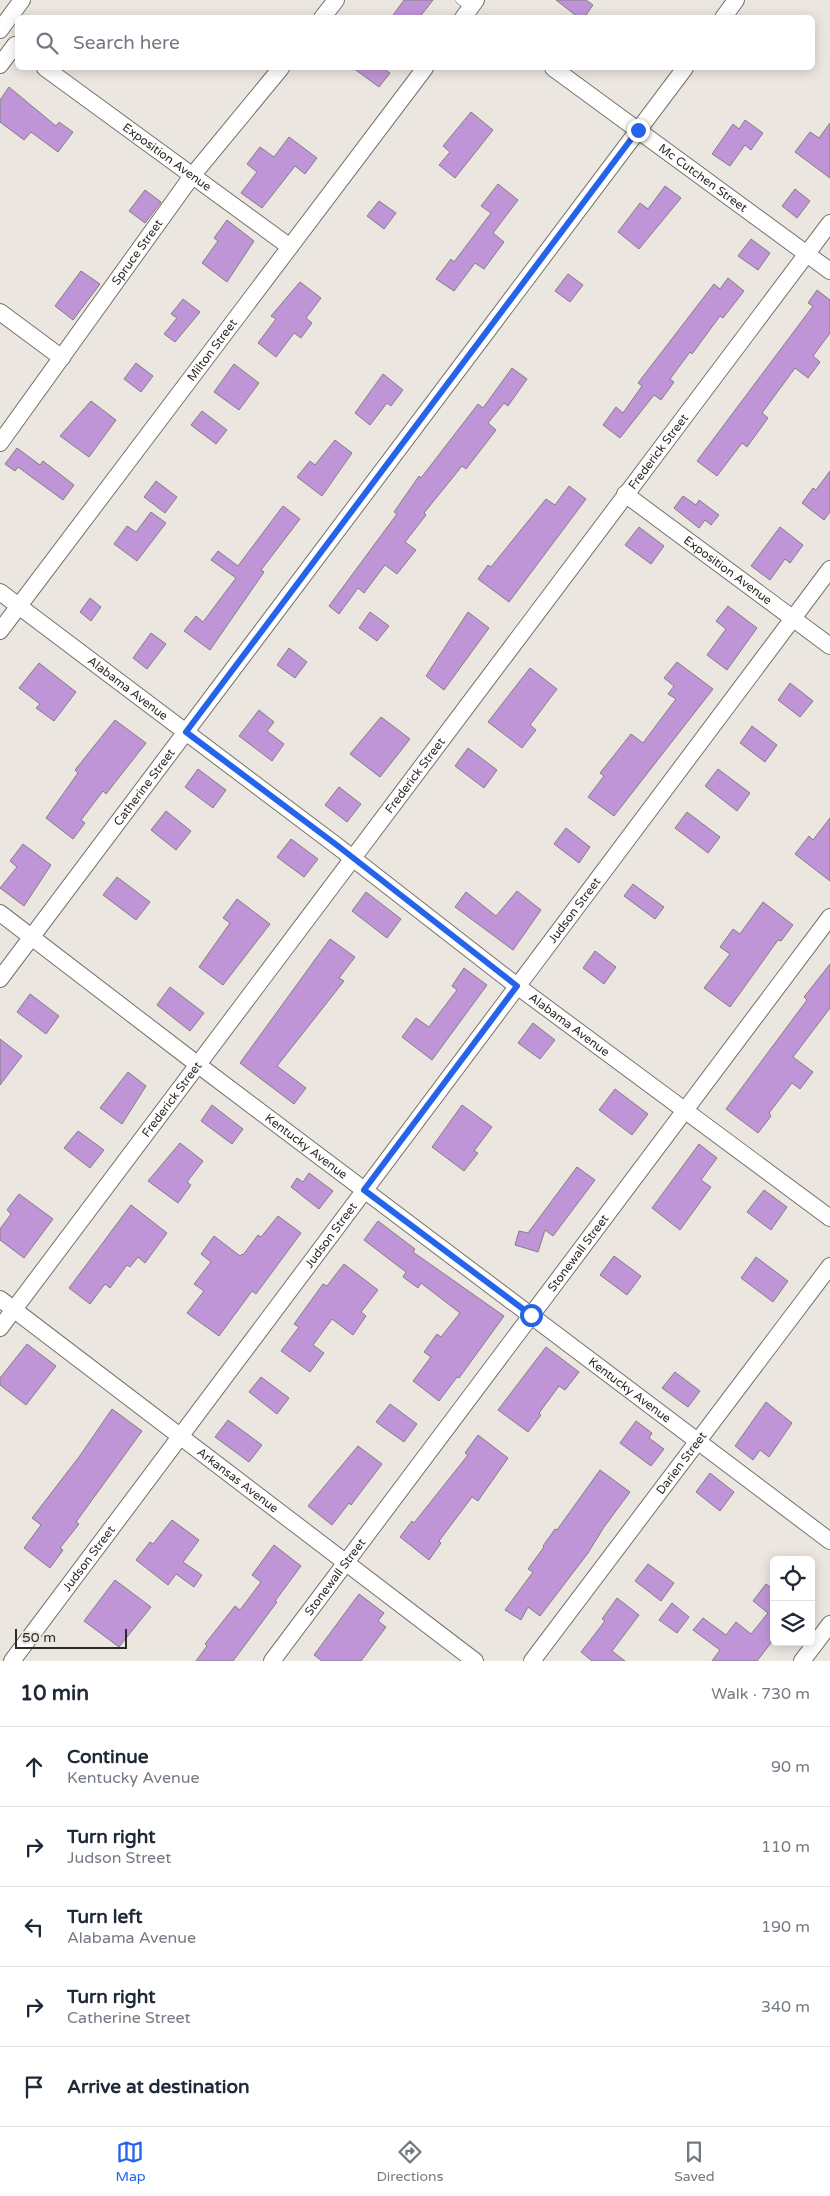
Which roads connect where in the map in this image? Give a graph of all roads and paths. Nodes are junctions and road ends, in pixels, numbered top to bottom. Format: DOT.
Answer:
graph roads {
  1 [pos="22,0"];
  2 [pos="336,0"];
  3 [pos="736,0"];
  4 [pos="324,15"];
  5 [pos="725,15"];
  6 [pos="0,32"];
  7 [pos="15,45"];
  8 [pos="15,47"];
  9 [pos="0,65"];
  10 [pos="48,70"];
  11 [pos="279,70"];
  12 [pos="423,70"];
  13 [pos="556,70"];
  14 [pos="684,70"];
  15 [pos="638,130"];
  16 [pos="192,176"];
  17 [pos="830,222"];
  18 [pos="290,247"];
  19 [pos="806,254"];
  20 [pos="830,271"];
  21 [pos="0,312"];
  22 [pos="62,358"];
  23 [pos="0,442"];
  24 [pos="625,494"];
  25 [pos="830,569"];
  26 [pos="0,592"];
  27 [pos="18,606"];
  28 [pos="792,620"];
  29 [pos="0,631"];
  30 [pos="830,646"];
  31 [pos="186,732"];
  32 [pos="352,858"];
  33 [pos="0,913"];
  34 [pos="830,917"];
  35 [pos="32,937"];
  36 [pos="0,979"];
  37 [pos="517,986"];
  38 [pos="197,1064"];
  39 [pos="685,1110"];
  40 [pos="364,1190"];
  41 [pos="830,1218"];
  42 [pos="830,1266"];
  43 [pos="0,1299"];
  44 [pos="14,1310"];
  45 [pos="531,1315"];
  46 [pos="0,1328"];
  47 [pos="180,1436"];
  48 [pos="698,1441"];
  49 [pos="830,1541"];
  50 [pos="346,1562"];
  51 [pos="830,1624"];
  52 [pos="12,1661"];
  53 [pos="272,1661"];
  54 [pos="475,1661"];
  55 [pos="532,1661"];
  56 [pos="802,1661"];
  1 -- 6 [label="street"];
  2 -- 4 [label="street"];
  3 -- 5 [label="street"];
  6 -- 7 [label="street"];
  8 -- 9 [label="street"];
  10 -- 16 [label="street, Exposition Avenue"];
  11 -- 16 [label="street, Spruce Street"];
  12 -- 18 [label="street, Milton Street"];
  13 -- 15 [label="street, Mc Cutchen Street"];
  14 -- 15 [label="street, Catherine Street"];
  15 -- 19 [label="street, Mc Cutchen Street"];
  15 -- 31 [label="street, Catherine Street"];
  16 -- 18 [label="street, Exposition Avenue"];
  16 -- 22 [label="street, Spruce Street"];
  17 -- 19 [label="street, Frederick Street"];
  18 -- 27 [label="street, Milton Street"];
  19 -- 20 [label="street, Mc Cutchen Street"];
  19 -- 24 [label="street, Frederick Street"];
  21 -- 22 [label="street"];
  22 -- 23 [label="street, Spruce Street"];
  24 -- 28 [label="street, Exposition Avenue"];
  24 -- 32 [label="street, Frederick Street"];
  25 -- 28 [label="street, Judson Street"];
  26 -- 27 [label="street, Alabama Avenue"];
  27 -- 29 [label="street, Milton Street"];
  27 -- 31 [label="street, Alabama Avenue"];
  28 -- 30 [label="street, Exposition Avenue"];
  28 -- 37 [label="street, Judson Street"];
  31 -- 32 [label="street, Alabama Avenue"];
  31 -- 35 [label="street, Catherine Street"];
  32 -- 37 [label="street, Alabama Avenue"];
  32 -- 38 [label="street, Frederick Street"];
  33 -- 35 [label="street, Kentucky Avenue"];
  34 -- 39 [label="street, Stonewall Street"];
  35 -- 36 [label="street, Catherine Street"];
  35 -- 38 [label="street, Kentucky Avenue"];
  37 -- 39 [label="street, Alabama Avenue"];
  37 -- 40 [label="street, Judson Street"];
  38 -- 40 [label="street, Kentucky Avenue"];
  38 -- 44 [label="street, Frederick Street"];
  39 -- 41 [label="street, Alabama Avenue"];
  39 -- 45 [label="street, Stonewall Street"];
  40 -- 45 [label="street, Kentucky Avenue"];
  40 -- 47 [label="street, Judson Street"];
  42 -- 48 [label="street, Darien Street"];
  43 -- 44 [label="street, Arkansas Avenue"];
  44 -- 46 [label="street, Frederick Street"];
  44 -- 47 [label="street, Arkansas Avenue"];
  45 -- 48 [label="street, Kentucky Avenue"];
  45 -- 50 [label="street, Stonewall Street"];
  47 -- 50 [label="street, Arkansas Avenue"];
  47 -- 52 [label="street, Judson Street"];
  48 -- 49 [label="street, Kentucky Avenue"];
  48 -- 55 [label="street, Darien Street"];
  50 -- 53 [label="street, Stonewall Street"];
  50 -- 54 [label="street, Arkansas Avenue"];
  51 -- 56 [label="street"];
}
